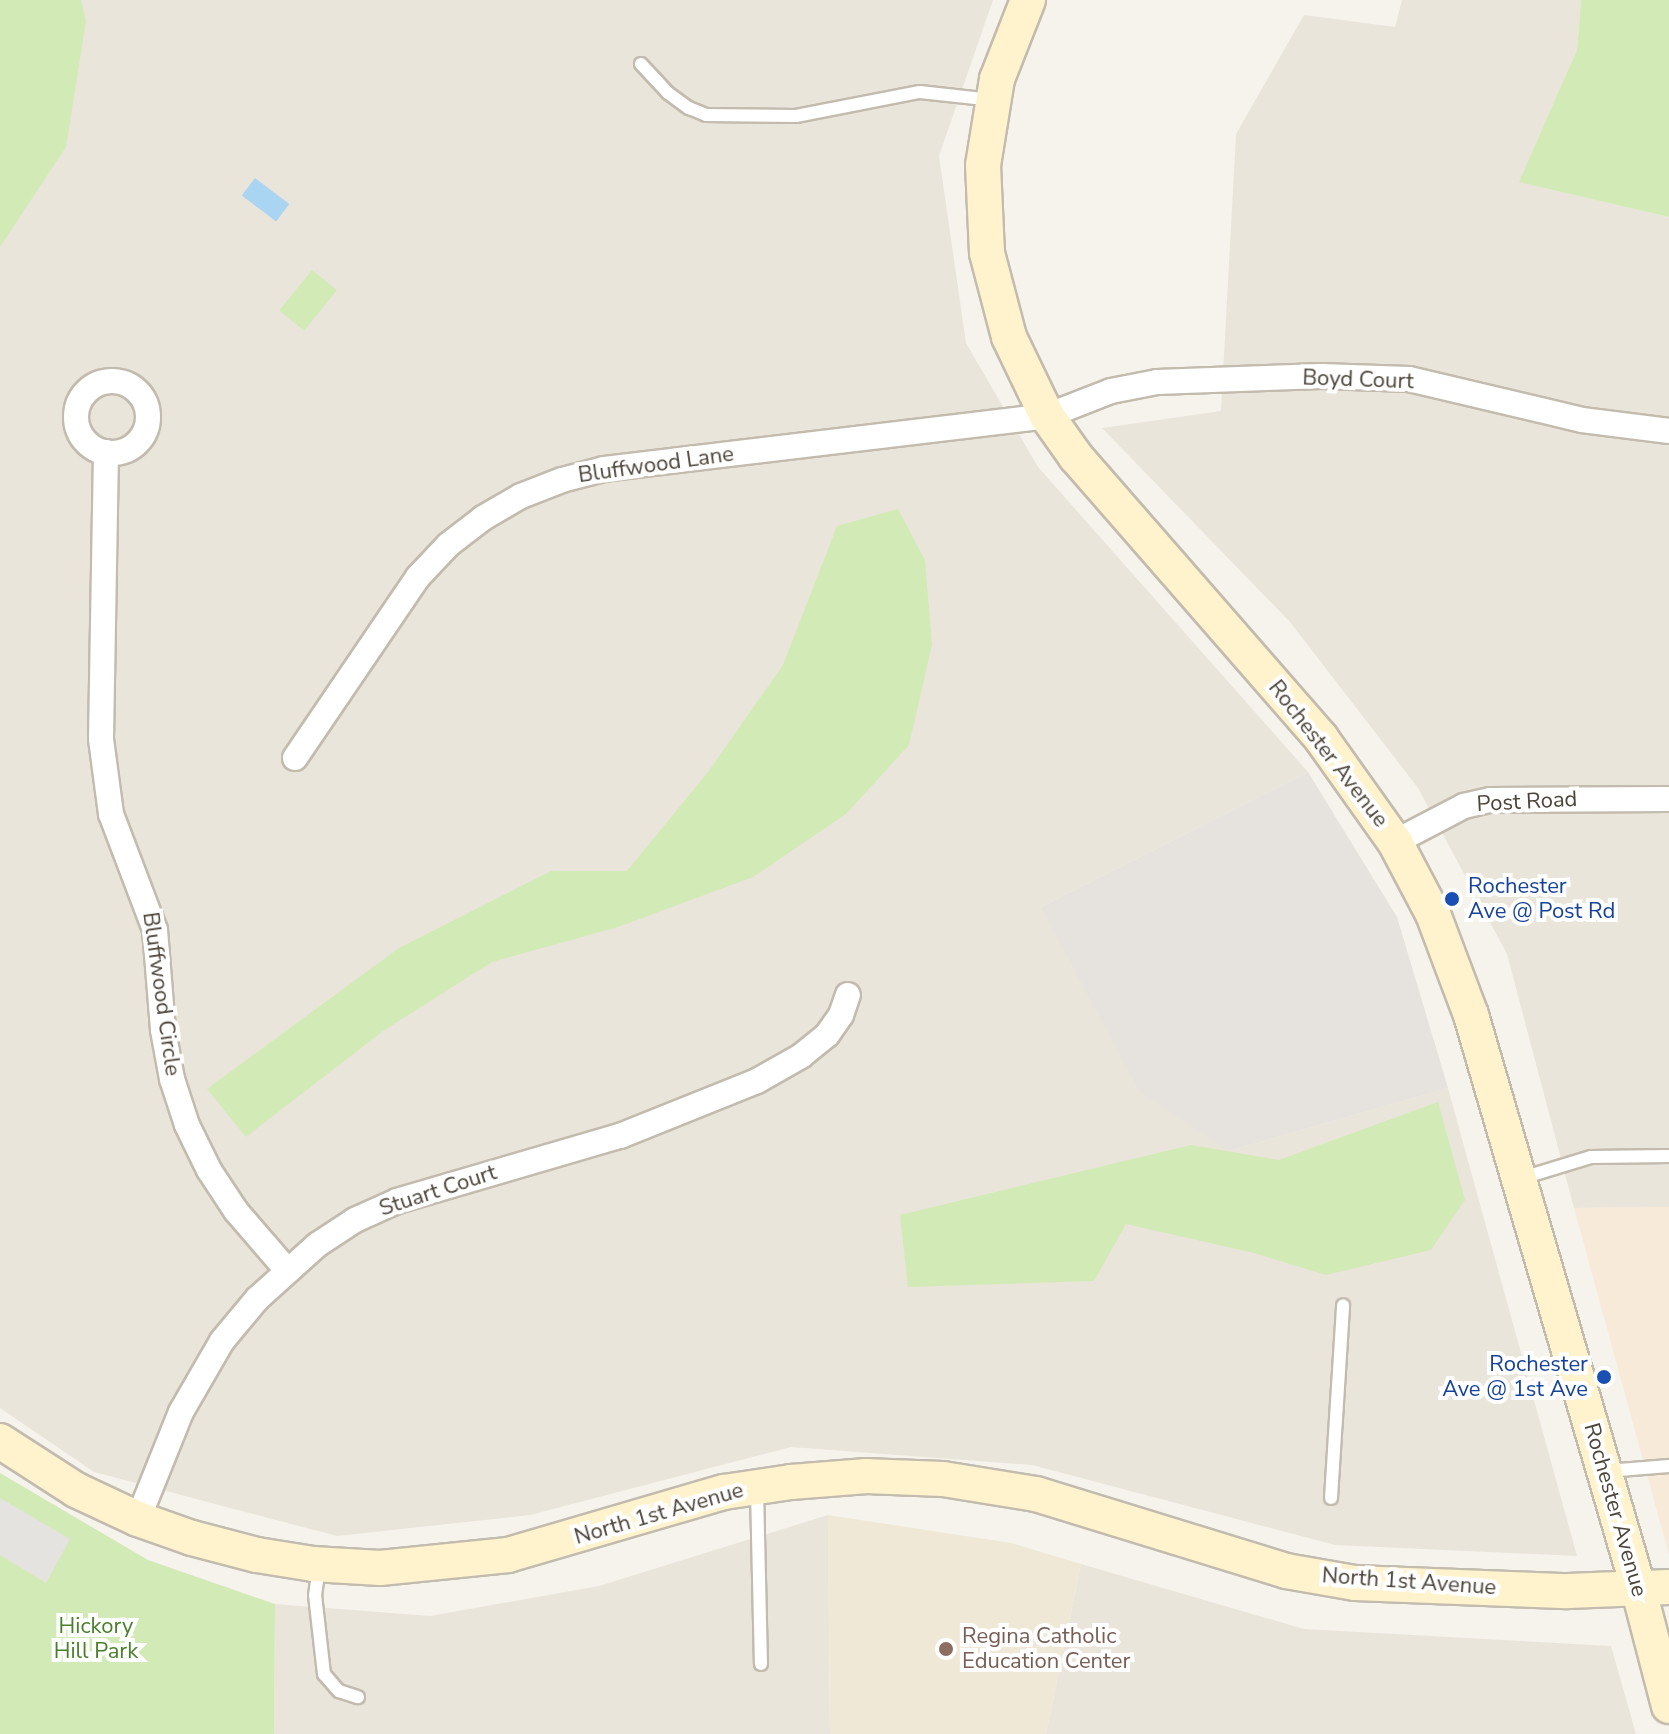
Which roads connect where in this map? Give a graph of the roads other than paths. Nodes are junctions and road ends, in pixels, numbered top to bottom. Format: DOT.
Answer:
graph roads {
  1 [pos="1028,0"];
  2 [pos="641,64"];
  3 [pos="993,100"];
  4 [pos="1047,416"];
  5 [pos="1669,431"];
  6 [pos="106,452"];
  7 [pos="295,758"];
  8 [pos="1669,799"];
  9 [pos="1395,842"];
  10 [pos="848,995"];
  11 [pos="1669,1156"];
  12 [pos="1519,1179"];
  13 [pos="287,1270"];
  14 [pos="1343,1305"];
  15 [pos="0,1441"];
  16 [pos="1669,1466"];
  17 [pos="1604,1472"];
  18 [pos="757,1487"];
  19 [pos="1331,1498"];
  20 [pos="138,1519"];
  21 [pos="319,1564"];
  22 [pos="1654,1587"];
  23 [pos="761,1664"];
  24 [pos="358,1697"];
  25 [pos="1669,1706"];
  1 -- 3 [label="main road, Rochester Avenue"];
  2 -- 3 [label="lane"];
  3 -- 4 [label="main road, Rochester Avenue"];
  4 -- 5 [label="street, Boyd Court"];
  4 -- 7 [label="street, Bluffwood Lane"];
  4 -- 9 [label="main road, Rochester Avenue"];
  6 -- 13 [label="street, Bluffwood Circle"];
  8 -- 9 [label="street, Post Road"];
  9 -- 12 [label="main road, Rochester Avenue"];
  10 -- 13 [label="street, Stuart Court"];
  11 -- 12 [label="lane"];
  12 -- 17 [label="main road, Rochester Avenue"];
  13 -- 20 [label="street, Stuart Court"];
  14 -- 19 [label="lane"];
  15 -- 20 [label="main road, North 1st Avenue"];
  16 -- 17 [label="lane"];
  17 -- 22 [label="main road, Rochester Avenue"];
  18 -- 21 [label="main road, North 1st Avenue"];
  18 -- 22 [label="main road, North 1st Avenue"];
  18 -- 23 [label="lane"];
  20 -- 21 [label="main road, North 1st Avenue"];
  21 -- 24 [label="lane"];
  22 -- 25 [label="main road, Rochester Avenue"];
}
